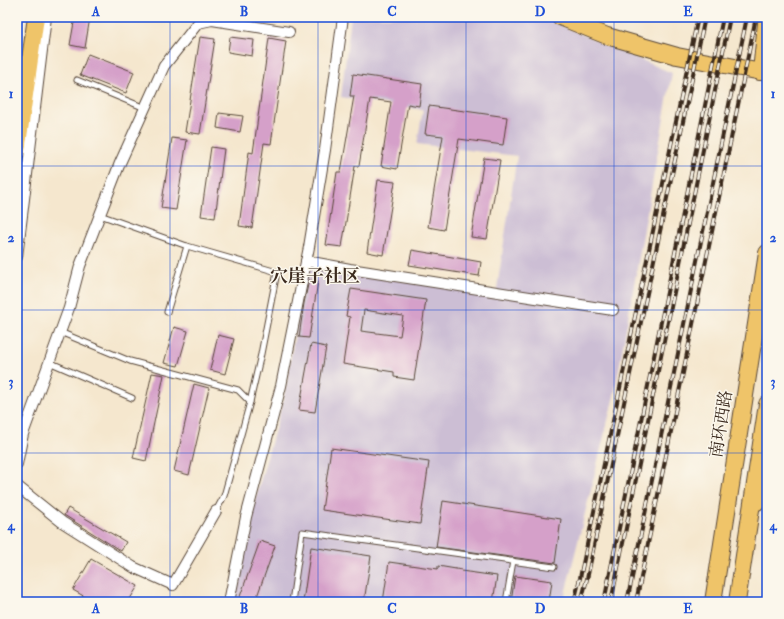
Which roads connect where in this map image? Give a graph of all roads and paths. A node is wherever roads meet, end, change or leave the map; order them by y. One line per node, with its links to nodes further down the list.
1 (25, 17): 10 (main road)
2 (36, 17): 13 (main road)
3 (46, 17): 17 (street)
4 (343, 17): 18 (street)
5 (560, 17): 9 (main road)
6 (587, 17): 9 (main road)
7 (767, 20): 9 (main road)
8 (289, 32): 12 (street)
9 (764, 68)
10 (17, 71)
11 (77, 80): 12 (lane)
12 (145, 108): 14 (street)
13 (17, 151)
14 (100, 215): 15 (lane); 21 (street)
15 (187, 246): 20 (lane); 24 (lane)
16 (767, 253): 37 (main road, 南环西路)
17 (17, 256)
18 (306, 261): 19 (street); 34 (street)
19 (613, 310)
20 (167, 312)
21 (60, 332): 22 (street); 24 (lane)
22 (49, 362): 23 (lane); 26 (street)
23 (132, 398)
24 (250, 402): 30 (lane)
25 (767, 404): 31 (main road)
26 (20, 433): 27 (street)
27 (17, 464)
28 (767, 469): 31 (main road)
29 (17, 486): 30 (street)
30 (216, 511)
31 (749, 526): 38 (main road)
32 (512, 561): 33 (lane); 35 (lane); 36 (lane)
33 (554, 567)
34 (229, 602)
35 (292, 602)
36 (506, 602)
37 (713, 602)
38 (737, 602)

